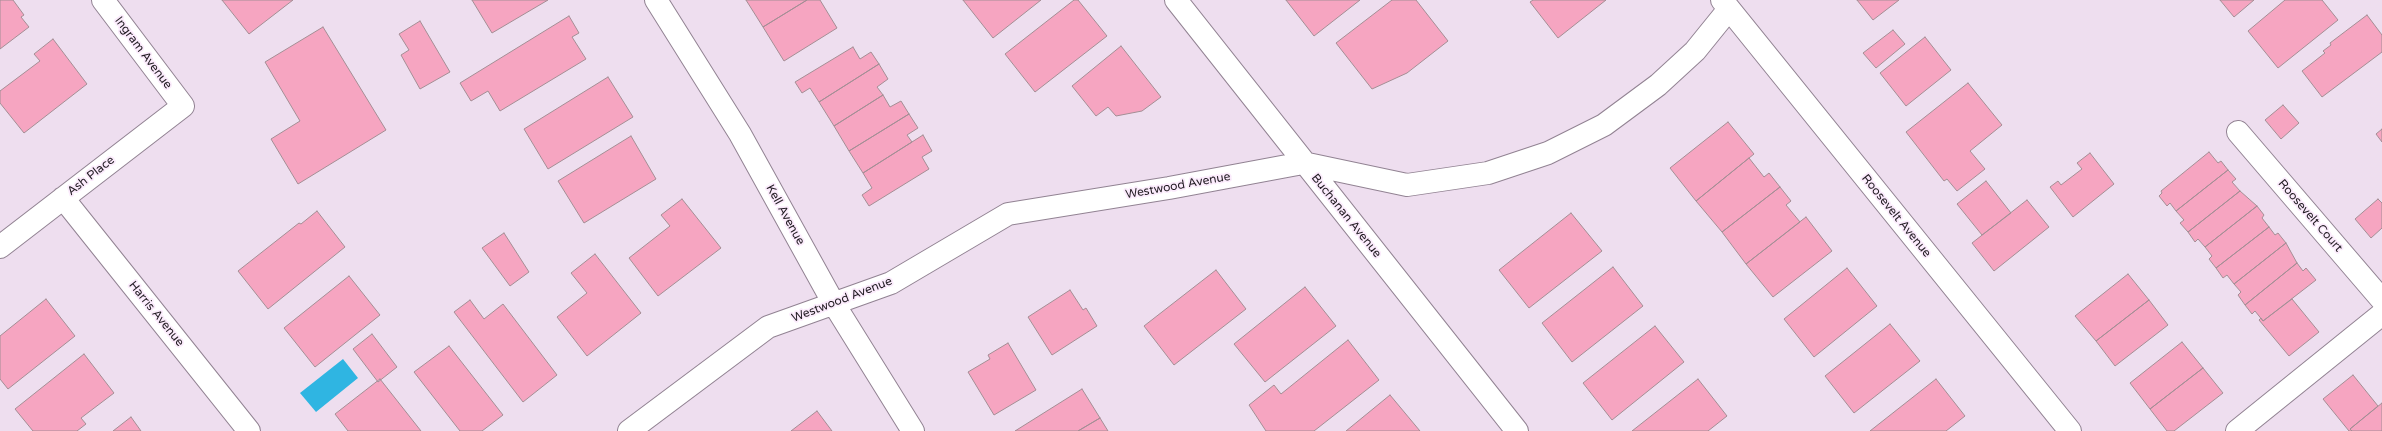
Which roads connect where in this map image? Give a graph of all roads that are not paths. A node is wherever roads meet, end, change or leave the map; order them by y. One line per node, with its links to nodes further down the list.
1 (104, 0): 5 (street, Ingram Avenue)
2 (656, 0): 11 (street, Kell Avenue)
3 (1176, 0): 7 (street, Buchanan Avenue)
4 (1726, 5): 7 (street, Westwood Avenue); 17 (street, Roosevelt Avenue)
5 (182, 106): 8 (street, Ash Place)
6 (2238, 132): 10 (street, Roosevelt Court)
7 (1304, 163): 11 (street, Westwood Avenue); 16 (street, Buchanan Avenue)
8 (63, 198): 9 (street, Ash Place); 13 (street, Harris Avenue)
9 (0, 247)
10 (2382, 300)
11 (834, 304): 14 (street, Westwood Avenue); 15 (street, Kell Avenue)
12 (2382, 314): 18 (street)
13 (249, 431)
14 (629, 431)
15 (913, 431)
16 (1517, 431)
17 (2070, 431)
18 (2237, 431)

